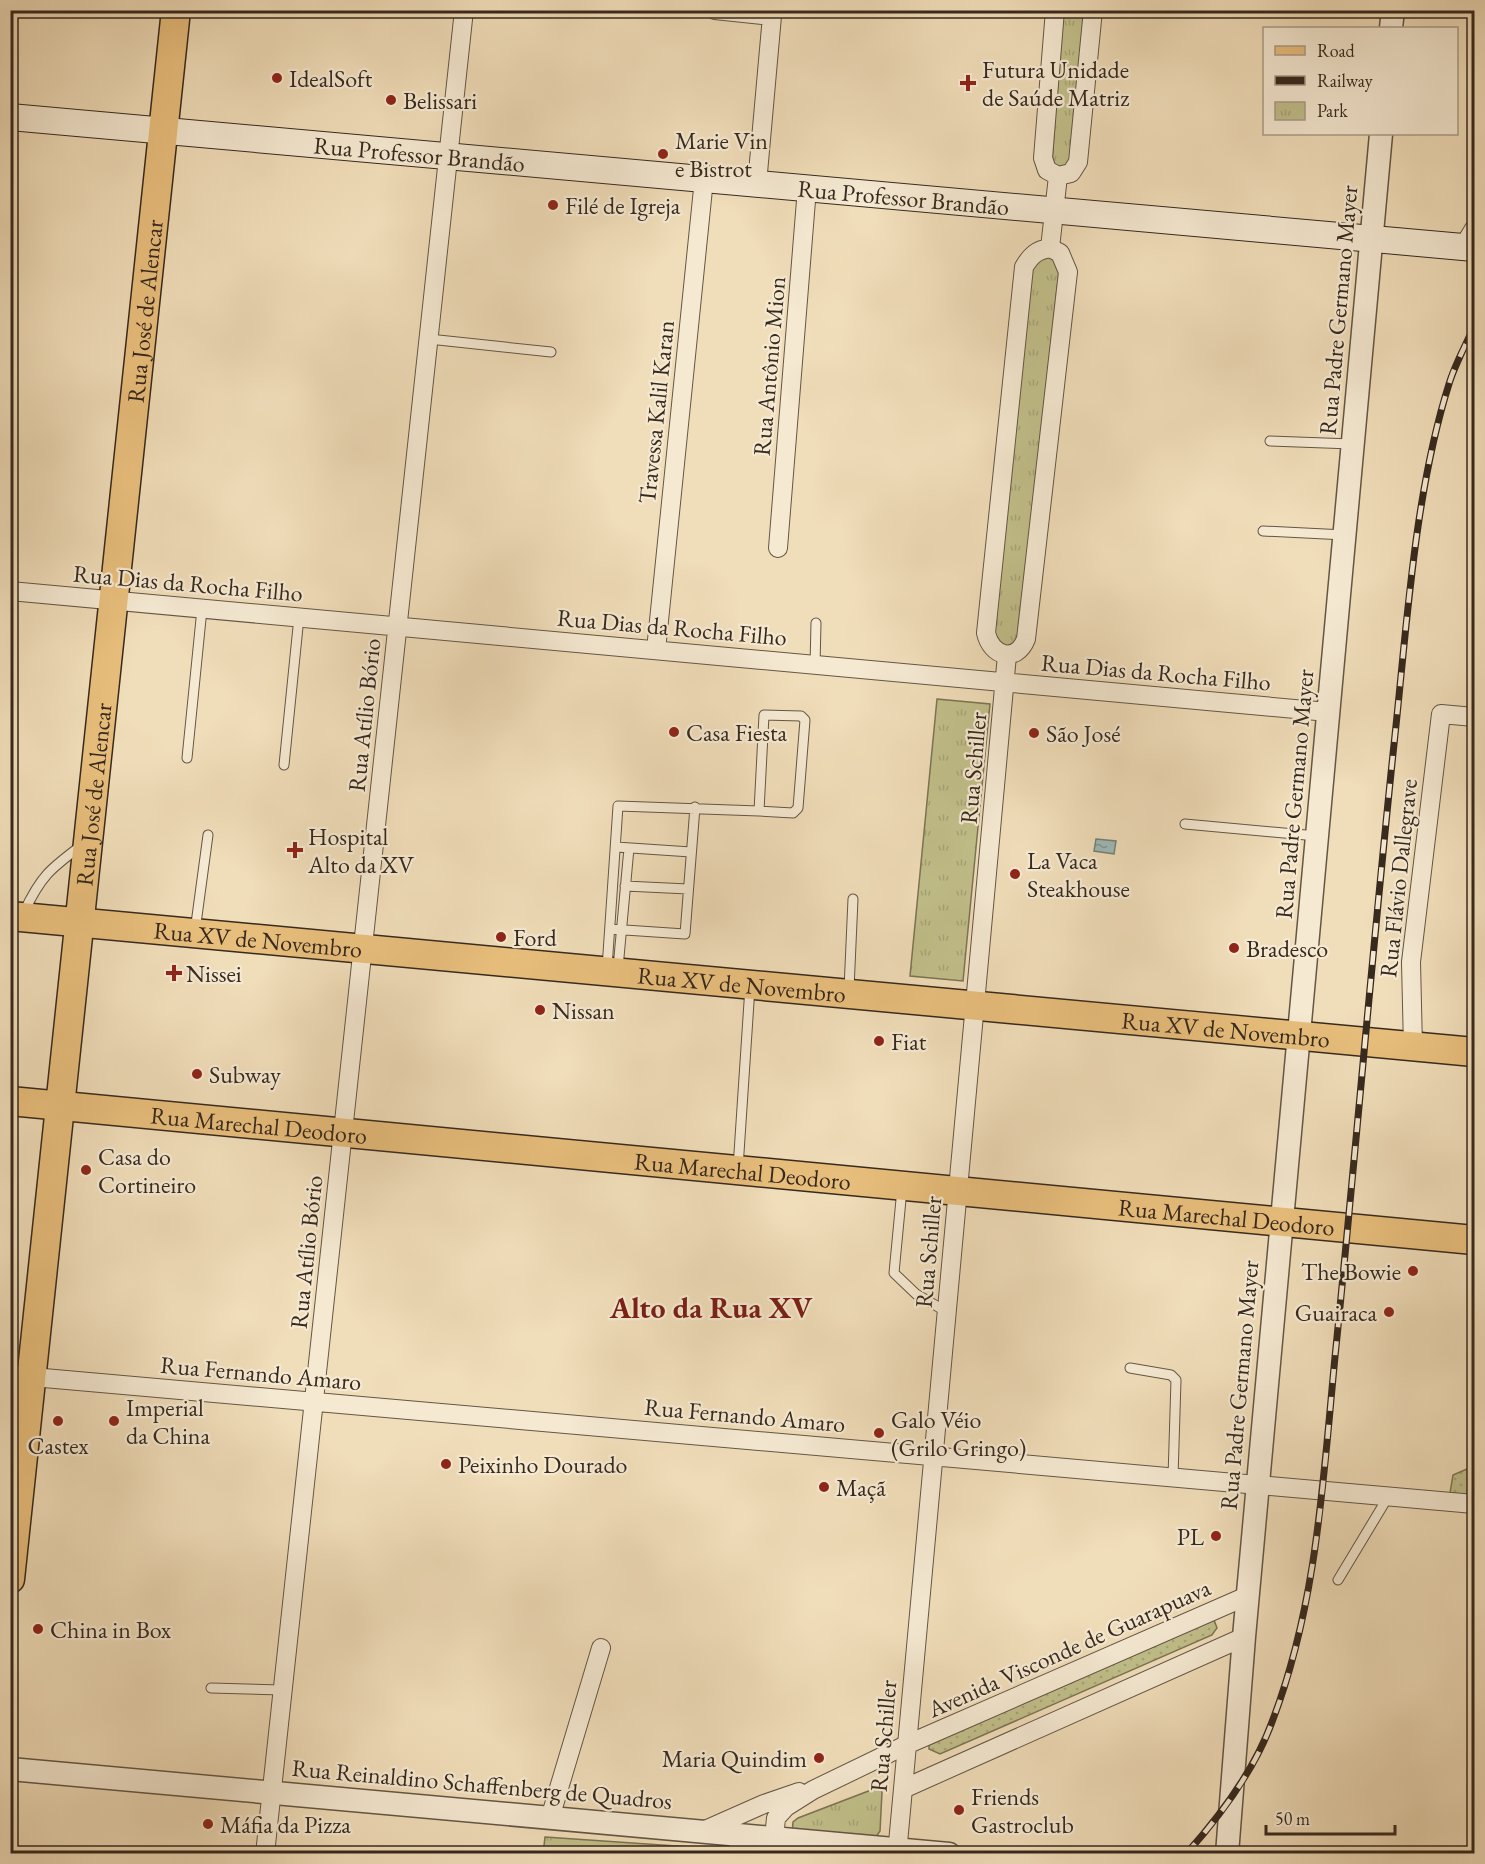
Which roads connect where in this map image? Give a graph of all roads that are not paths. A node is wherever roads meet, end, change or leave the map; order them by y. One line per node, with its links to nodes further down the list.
1 (176, 10): 10 (main road, Rua José de Alencar)
2 (464, 10): 12 (street, Rua Atílio Bório)
3 (715, 10): 7 (street)
4 (1055, 10): 13 (street)
5 (1093, 10): 13 (street)
6 (1393, 10): 8 (street)
7 (772, 13): 15 (street)
8 (1391, 27)
9 (10, 117): 10 (main road, Rua Professor Brandão)
10 (164, 131): 12 (main road, Rua Professor Brandão); 29 (main road, Rua José de Alencar)
11 (1382, 135): 18 (street, Rua Padre Germano Mayer)
12 (448, 156): 14 (main road, Rua Professor Brandão); 21 (street, Rua Atílio Bório)
13 (1058, 176): 17 (street)
14 (704, 179): 15 (main road, Rua Professor Brandão); 34 (street, Travessa Kalil Karan)
15 (757, 184): 16 (main road, Rua Professor Brandão)
16 (807, 188): 17 (main road, Rua Professor Brandão); 27 (street, Rua Antônio Mion)
17 (1054, 210): 18 (main road, Rua Professor Brandão); 20 (street)
18 (1372, 239): 19 (main road, Rua Professor Brandão); 24 (street, Rua Padre Germano Mayer)
19 (1471, 242)
20 (1050, 248): 35 (street); 35 (street)
21 (429, 339): 22 (lane); 33 (street, Rua Atílio Bório)
22 (551, 352)
23 (1270, 441): 24 (lane)
24 (1353, 444): 26 (street, Rua Padre Germano Mayer)
25 (1263, 531): 26 (lane)
26 (1345, 535): 38 (street, Rua Padre Germano Mayer)
27 (778, 548)
28 (10, 591): 29 (street, Rua Dias da Rocha Filho)
29 (113, 601): 30 (street, Rua Dias da Rocha Filho); 47 (main road, Rua José de Alencar)
30 (202, 609): 31 (street, Rua Dias da Rocha Filho); 40 (lane)
31 (299, 617): 33 (street, Rua Dias da Rocha Filho); 41 (lane)
32 (816, 624): 36 (lane)
33 (398, 626): 34 (street, Rua Dias da Rocha Filho); 59 (street, Rua Atílio Bório)
34 (656, 650): 36 (street, Rua Dias da Rocha Filho)
35 (1007, 655): 37 (street, Rua Schiller)
36 (814, 664): 37 (street, Rua Dias da Rocha Filho)
37 (1005, 682): 38 (street, Rua Dias da Rocha Filho); 63 (street, Rua Schiller)
38 (1328, 712): 46 (street, Rua Padre Germano Mayer)
39 (1474, 717): 65 (street, Rua Flávio Dallegrave)
40 (187, 758)
41 (284, 765)
42 (695, 807): 43 (lane); 48 (lane); 50 (lane)
43 (759, 811): 43 (lane)
44 (1185, 824): 46 (lane)
45 (208, 835): 58 (lane)
46 (1317, 836): 64 (street, Rua Padre Germano Mayer)
47 (88, 842): 54 (lane); 55 (main road, Rua José de Alencar)
48 (616, 847): 49 (lane); 56 (lane)
49 (629, 848): 50 (lane); 51 (lane)
50 (691, 852): 52 (lane)
51 (625, 886): 52 (lane); 57 (lane)
52 (688, 889): 57 (lane)
53 (853, 899): 62 (lane)
54 (16, 917): 55 (main road, Rua XV de Novembro)
55 (79, 923): 58 (main road, Rua XV de Novembro); 68 (main road, Rua José de Alencar)
56 (610, 929): 57 (lane); 60 (lane)
57 (621, 930): 60 (lane)
58 (195, 933): 59 (main road, Rua XV de Novembro)
59 (363, 948): 60 (main road, Rua XV de Novembro); 69 (street, Rua Atílio Bório)
60 (612, 971): 61 (main road, Rua XV de Novembro)
61 (750, 984): 62 (main road, Rua XV de Novembro); 70 (lane)
62 (849, 993): 63 (main road, Rua XV de Novembro)
63 (975, 1005): 64 (main road, Rua XV de Novembro); 72 (street, Rua Schiller)
64 (1299, 1036): 65 (main road, Rua XV de Novembro); 73 (street, Rua Padre Germano Mayer)
65 (1413, 1047): 66 (main road, Rua XV de Novembro)
66 (1474, 1052)
67 (10, 1101): 68 (main road, Rua Marechal Deodoro)
68 (60, 1105): 69 (main road, Rua Marechal Deodoro); 77 (main road, Rua José de Alencar)
69 (342, 1134): 70 (main road, Rua Marechal Deodoro); 78 (street, Rua Atílio Bório)
70 (738, 1170): 71 (main road, Rua Marechal Deodoro)
71 (902, 1186): 72 (main road, Rua Marechal Deodoro); 75 (lane)
72 (958, 1191): 73 (main road, Rua Marechal Deodoro); 75 (street, Rua Schiller)
73 (1282, 1222): 74 (main road, Rua Marechal Deodoro); 81 (street, Rua Padre Germano Mayer)
74 (1474, 1240)
75 (946, 1312): 79 (street, Rua Schiller)
76 (1130, 1368): 80 (lane)
77 (21, 1376): 78 (street, Rua Fernando Amaro); 84 (main road, Rua José de Alencar)
78 (314, 1401): 79 (street, Rua Fernando Amaro); 90 (street, Rua Atílio Bório)
79 (933, 1456): 80 (street, Rua Fernando Amaro); 91 (street, Rua Schiller)
80 (1173, 1477): 81 (street, Rua Fernando Amaro)
81 (1257, 1485): 82 (street, Rua Fernando Amaro); 86 (street, Rua Padre Germano Mayer)
82 (1388, 1497): 83 (street, Rua Fernando Amaro); 85 (lane)
83 (1474, 1504)
84 (10, 1579)
85 (1338, 1580)
86 (1247, 1596): 87 (street, Rua Padre Germano Mayer); 91 (street, Avenida Visconde de Guarapuava)
87 (1244, 1636): 93 (street); 103 (street, Rua Padre Germano Mayer)
88 (601, 1648): 96 (street)
89 (211, 1688): 90 (lane)
90 (282, 1690): 95 (street, Rua Atílio Bório)
91 (906, 1745): 93 (street, Rua Schiller); 94 (street, Avenida Visconde de Guarapuava)
92 (10, 1769): 95 (street, Rua Reinaldino Schaffenberg de Quadros)
93 (903, 1789): 99 (street, Rua Schiller)
94 (813, 1790): 97 (street, Avenida Visconde de Guarapuava); 98 (street, Avenida Visconde de Guarapuava)
95 (272, 1793): 96 (street, Rua Reinaldino Schaffenberg de Quadros); 100 (street, Rua Atílio Bório)
96 (550, 1818): 97 (street, Rua Reinaldino Schaffenberg de Quadros)
97 (703, 1831): 98 (street, Rua Reinaldino Schaffenberg de Quadros)
98 (769, 1837): 99 (street, Rua Reinaldino Schaffenberg de Quadros); 101 (lane)
99 (897, 1851): 102 (street, Rua Reinaldino Schaffenberg de Quadros)
100 (265, 1854)
101 (722, 1854)
102 (949, 1854)
103 (1227, 1854)

